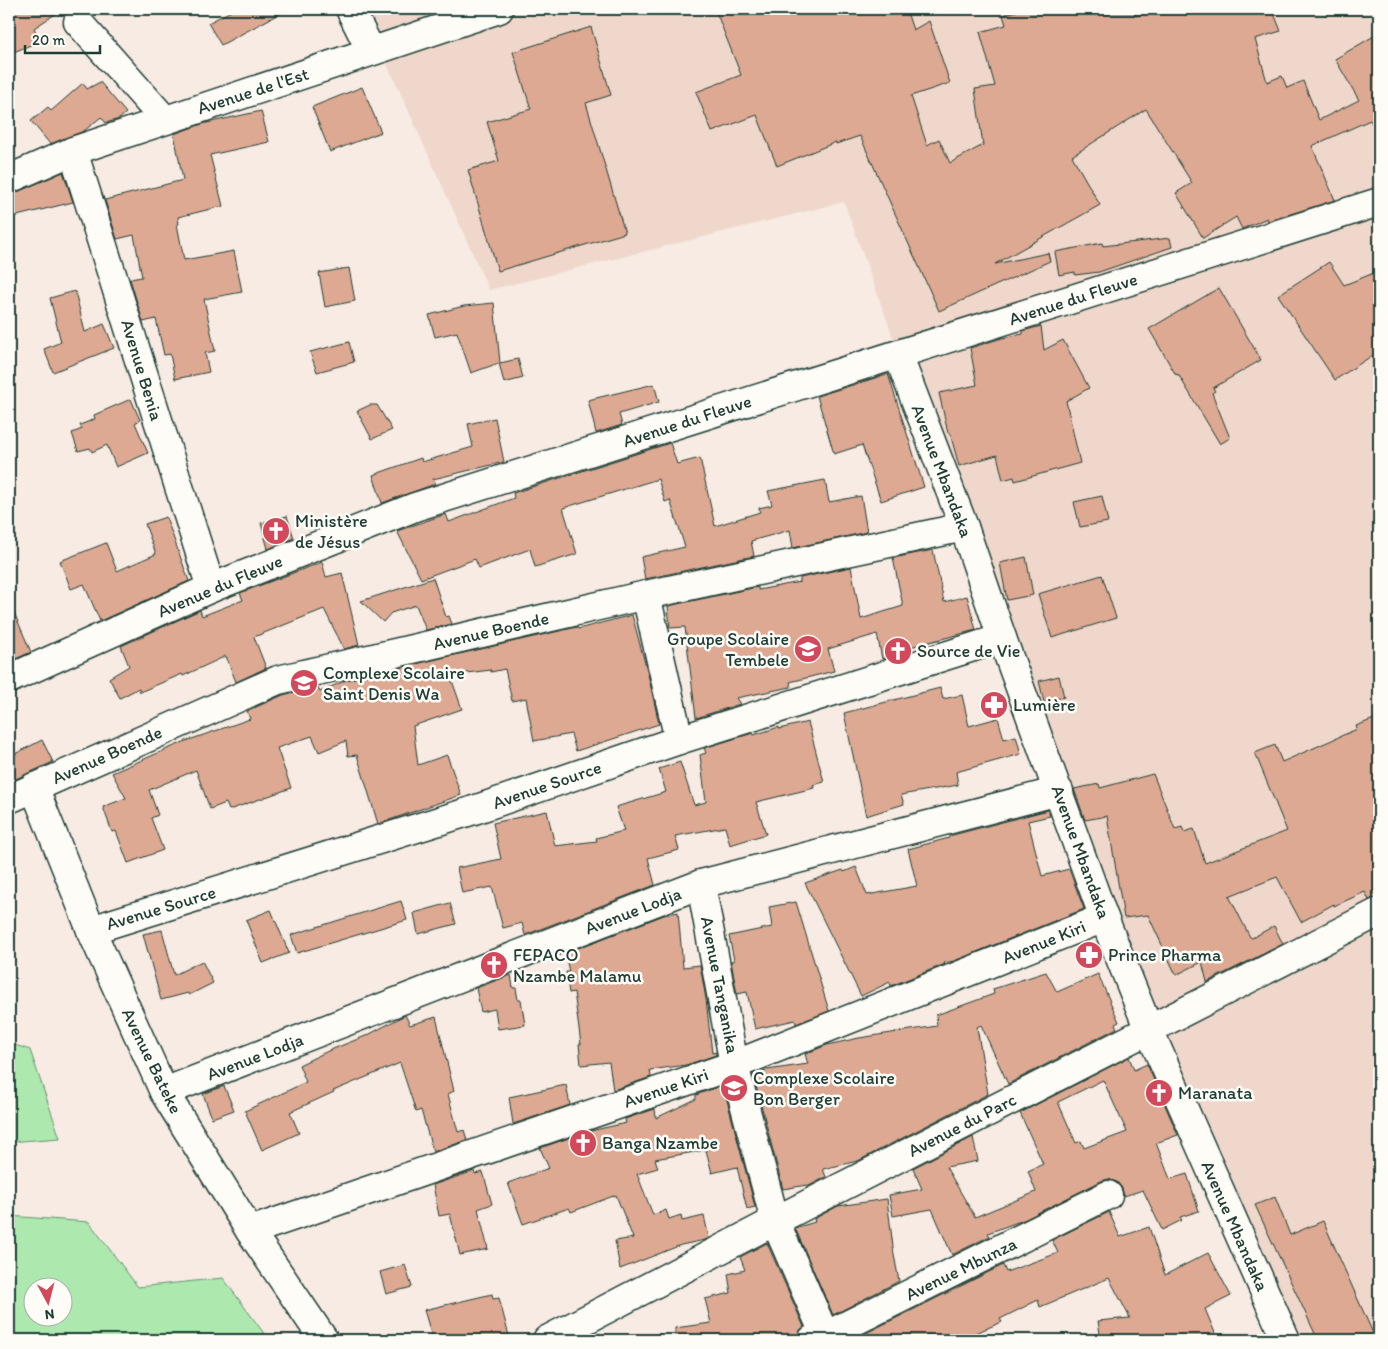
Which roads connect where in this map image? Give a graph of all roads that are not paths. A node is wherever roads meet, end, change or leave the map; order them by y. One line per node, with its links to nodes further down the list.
1 (350, 9): 4 (street)
2 (499, 9): 4 (street, Avenue de l'Est)
3 (78, 22): 5 (street)
4 (371, 51): 5 (street, Avenue de l'Est)
5 (165, 120): 6 (street, Avenue de l'Est)
6 (74, 151): 7 (street, Avenue de l'Est); 11 (street, Avenue Benia)
7 (9, 179)
8 (1379, 202): 9 (street, Avenue du Fleuve)
9 (898, 354): 10 (street, Avenue Mbandaka); 11 (street, Avenue du Fleuve)
10 (964, 527): 12 (street, Avenue Boende); 13 (street, Avenue Mbandaka)
11 (211, 588): 14 (street, Avenue du Fleuve)
12 (646, 595): 15 (street); 16 (street, Avenue Boende)
13 (1002, 638): 15 (street, Avenue Source); 17 (street, Avenue Mbandaka)
14 (9, 679)
15 (679, 740): 22 (street, Avenue Source)
16 (34, 787): 18 (street, Avenue Boende); 22 (street, Avenue Bateke)
17 (1059, 791): 19 (street, Avenue Lodja); 21 (street, Avenue Mbandaka)
18 (9, 799)
19 (701, 884): 24 (street, Avenue Tanganika); 25 (street, Avenue Lodja)
20 (1379, 912): 23 (street, Avenue du Parc)
21 (1104, 918): 23 (street, Avenue Mbandaka); 24 (street, Avenue Kiri)
22 (91, 930): 25 (street, Avenue Bateke)
23 (1149, 1030): 27 (street, Avenue du Parc); 32 (street, Avenue Mbandaka)
24 (734, 1065): 27 (street, Avenue Tanganika); 28 (street, Avenue Kiri)
25 (164, 1092): 28 (street, Avenue Bateke)
26 (1108, 1195): 29 (street, Avenue Mbunza)
27 (775, 1221): 29 (street, Avenue Tanganika); 31 (street, Avenue du Parc)
28 (250, 1231): 30 (street, Avenue Bateke)
29 (821, 1339)
30 (324, 1340)
31 (547, 1340)
32 (1286, 1340)

